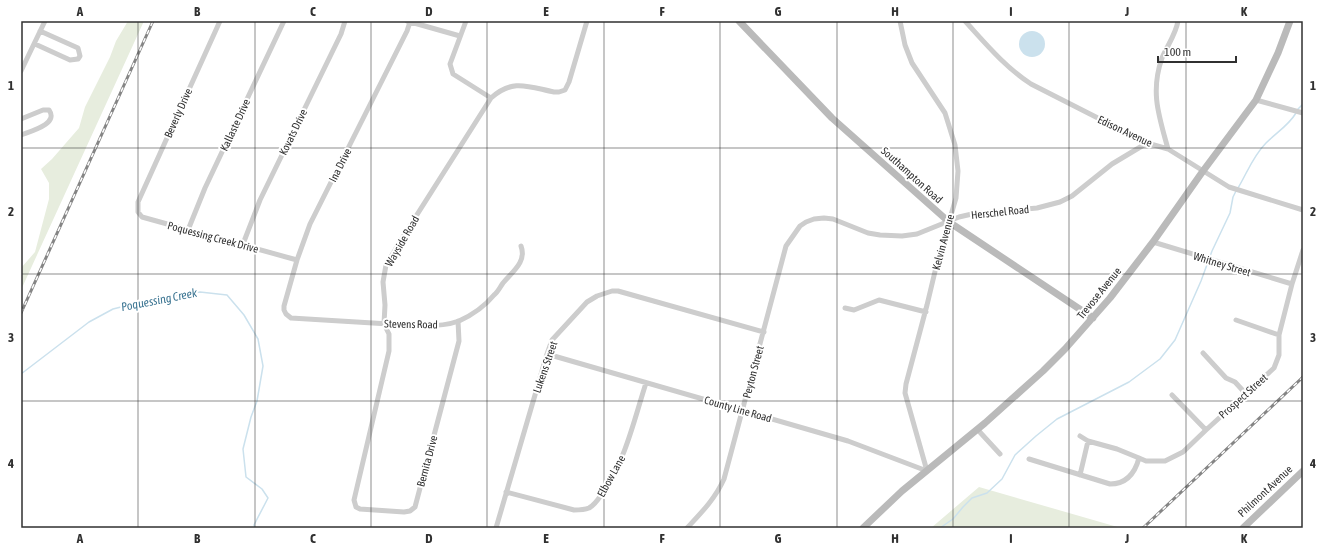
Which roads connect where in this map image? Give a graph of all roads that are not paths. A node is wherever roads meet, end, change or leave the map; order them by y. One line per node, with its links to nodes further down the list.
1 (45, 21): 13 (street)
2 (220, 21): 25 (street, Beverly Drive)
3 (284, 21): 29 (street, Kallaste Drive)
4 (345, 21): 31 (street, Kovats Drive)
5 (408, 21): 14 (street); 34 (street, Ina Drive)
6 (466, 21): 14 (street)
7 (587, 21): 17 (street)
8 (739, 21): 28 (street, Southampton Road)
9 (900, 21): 28 (street, Kelvin Avenue)
10 (965, 21): 22 (street, Edison Avenue)
11 (1178, 21): 23 (street)
12 (1290, 21): 18 (street, Trevose Avenue)
13 (40, 31): 15 (street); 15 (street)
14 (460, 36): 17 (street)
15 (35, 44): 16 (street)
16 (21, 71)
17 (491, 98): 42 (street, Wayside Road)
18 (1256, 100): 19 (street); 24 (street, Trevose Avenue)
19 (1302, 113)
20 (21, 118): 21 (street)
21 (21, 135)
22 (1147, 143): 23 (street, Edison Avenue); 28 (street, Herschel Road)
23 (1168, 149): 24 (street, Edison Avenue)
24 (1203, 171): 26 (street, Edison Avenue); 30 (street, Trevose Avenue)
25 (137, 206): 29 (street, Poquessing Creek Drive)
26 (1303, 210)
27 (816, 219): 28 (street, Herschel Road); 43 (street, Peyton Street)
28 (949, 222): 37 (street, Kelvin Avenue); 39 (street, Southampton Road)
29 (188, 230): 31 (street, Poquessing Creek Drive)
30 (1153, 242): 35 (street, Whitney Street); 39 (street, Trevose Avenue)
31 (243, 244): 34 (street, Poquessing Creek Drive)
32 (522, 246): 41 (street, Stevens Road)
33 (1303, 250): 35 (street, Prospect Street)
34 (297, 260): 38 (street, Ina Drive)
35 (1292, 284): 44 (street, Prospect Street)
36 (845, 308): 37 (street)
37 (926, 312): 58 (street, Kelvin Avenue)
38 (285, 314): 42 (street, Stevens Road)
39 (1093, 318): 51 (street, Trevose Avenue)
40 (1236, 320): 44 (street)
41 (458, 321): 42 (street, Stevens Road); 60 (street, Bernita Drive)
42 (384, 324): 60 (street, Wayside Road)
43 (764, 332): 46 (street, Lukens Street); 50 (street, Peyton Street)
44 (1279, 335): 48 (street, Prospect Street)
45 (1203, 353): 48 (street)
46 (547, 354): 47 (street, County Line Road); 62 (street, Lukens Street)
47 (646, 383): 50 (street, County Line Road); 62 (street, Elbow Lane)
48 (1246, 394): 52 (street, Prospect Street)
49 (1172, 395): 52 (street)
50 (743, 411): 58 (street, County Line Road); 64 (street, Peyton Street)
51 (977, 429): 55 (street); 58 (street, Trevose Avenue)
52 (1206, 430): 56 (street, Prospect Street)
53 (1080, 436): 54 (street, Prospect Street)
54 (1088, 441): 56 (street, Prospect Street); 61 (street)
55 (1000, 454)
56 (1139, 458): 61 (street)
57 (1029, 460): 61 (street)
58 (927, 471): 65 (street, Trevose Avenue)
59 (1303, 471): 66 (street, Philmont Avenue)
60 (360, 473)
61 (1080, 475)
62 (506, 492): 63 (street, Lukens Street)
63 (496, 528)
64 (687, 528)
65 (863, 528)
66 (1243, 528)

